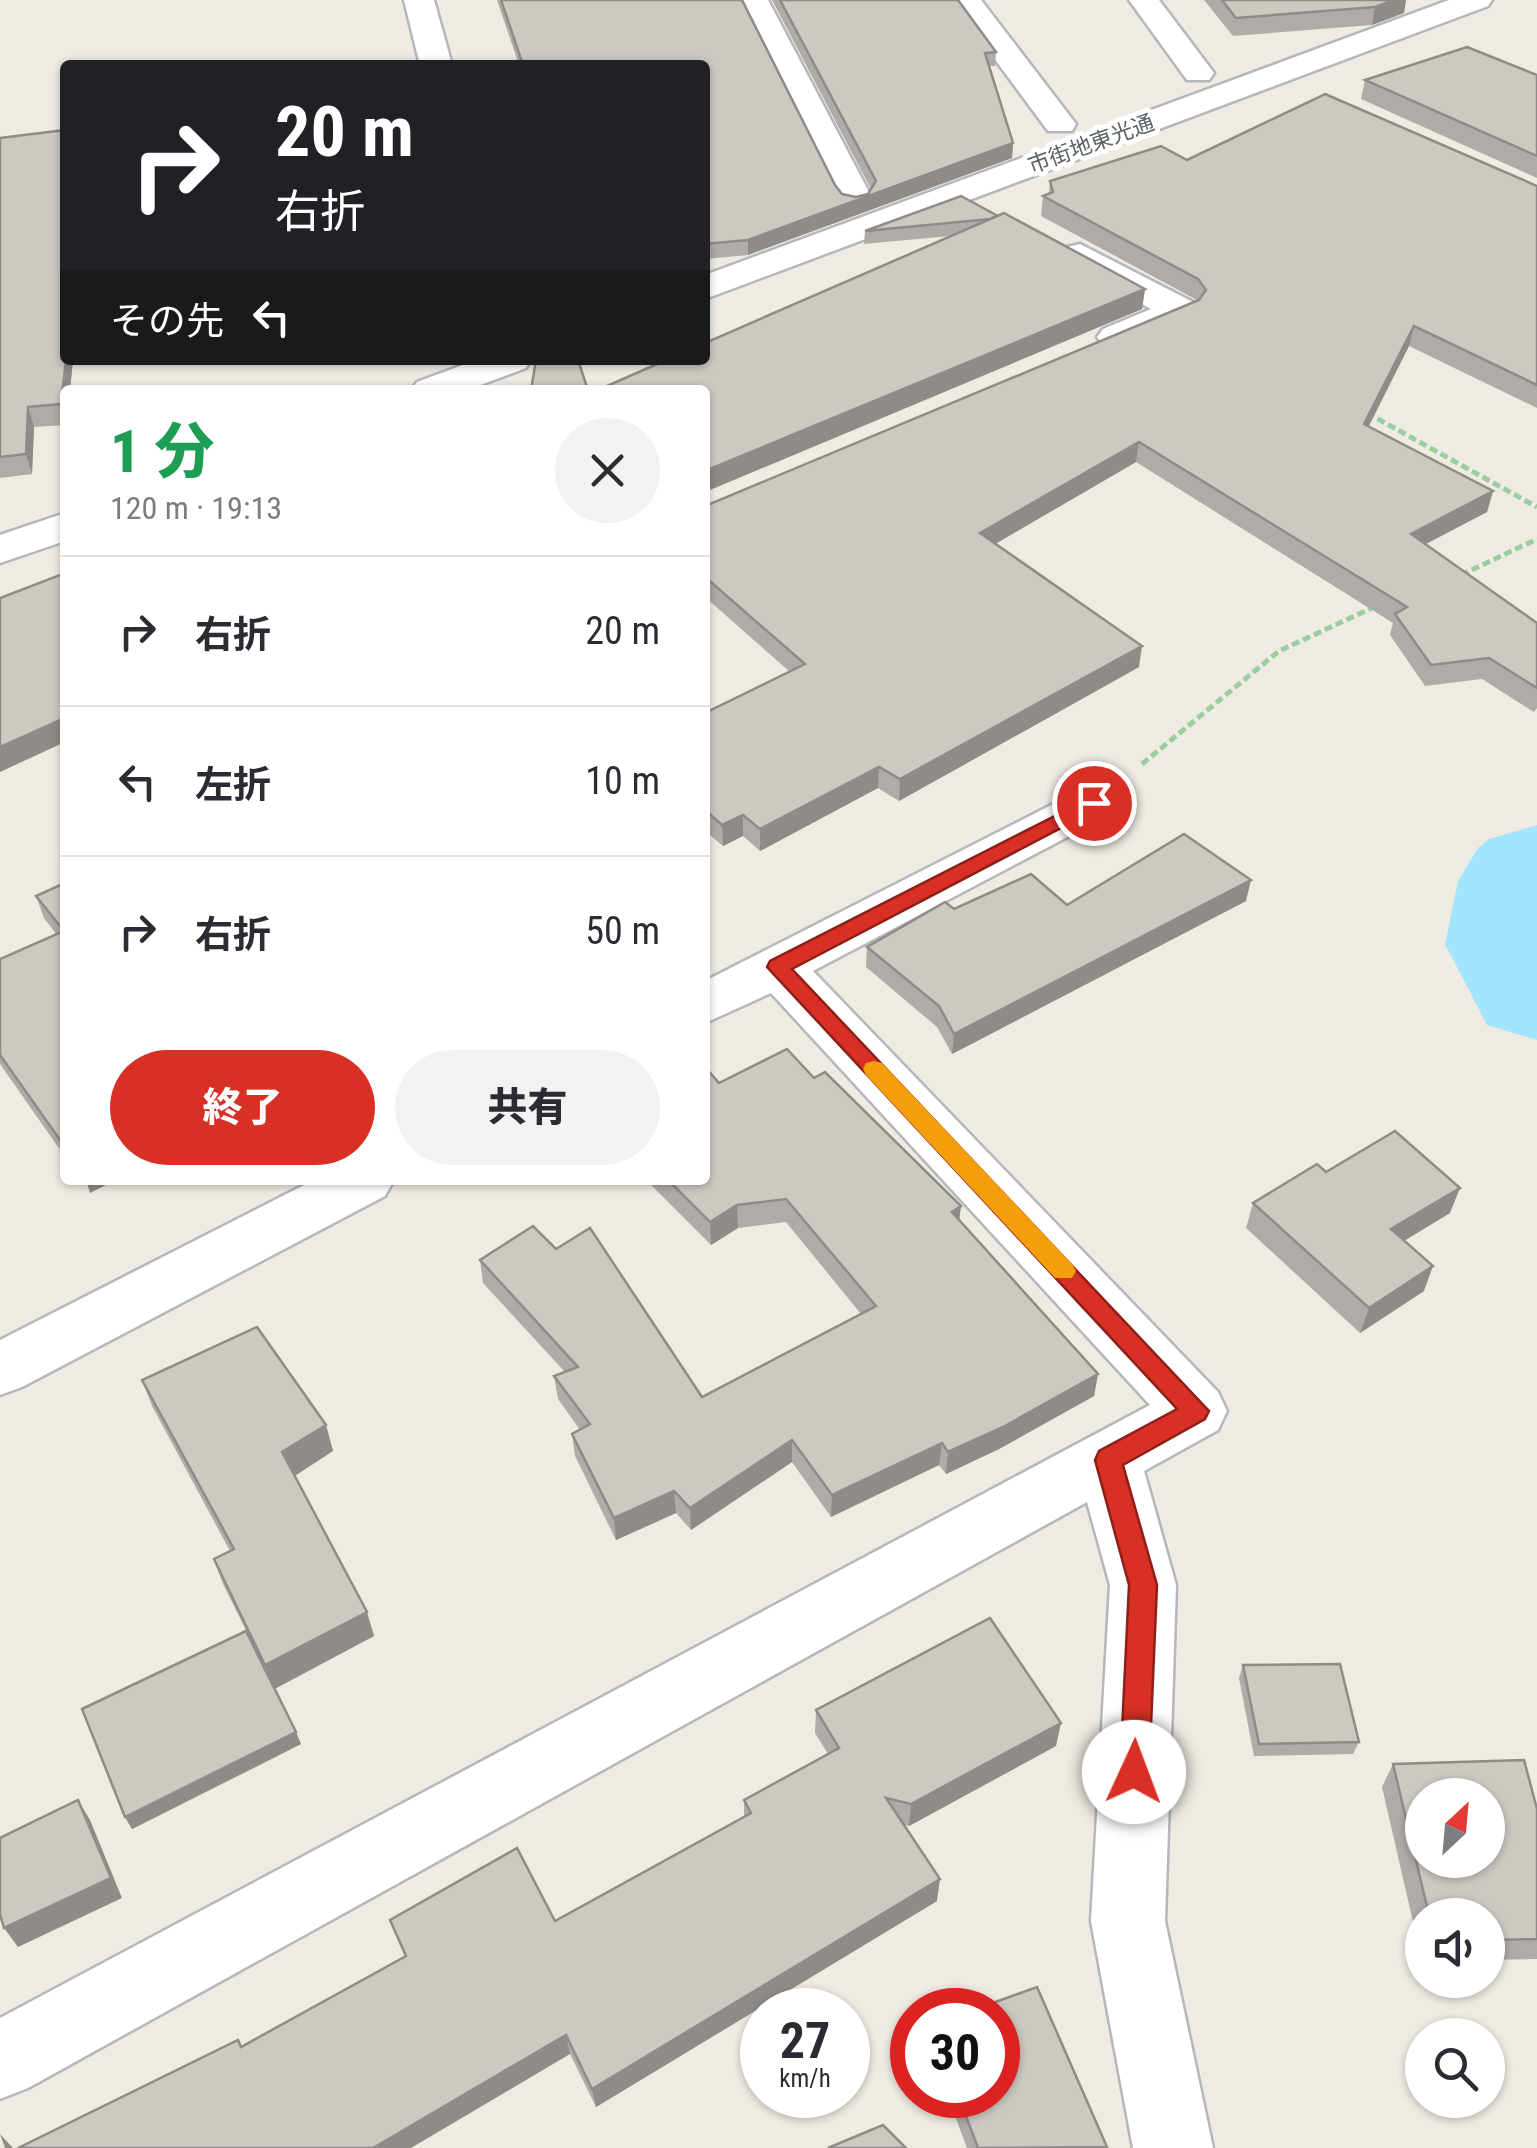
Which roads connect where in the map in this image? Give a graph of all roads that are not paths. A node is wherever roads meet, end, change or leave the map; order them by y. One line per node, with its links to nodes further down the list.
1 (419, 0): 6 (street)
2 (753, 0): 12 (street)
3 (966, 0): 10 (street)
4 (1144, 0): 7 (street)
5 (1476, 0): 8 (street, 市街地東光通)
6 (435, 60)
7 (1198, 73)
8 (1274, 76): 9 (street); 11 (street, 市街地東光通)
9 (1309, 92)
10 (1060, 124)
11 (963, 192): 13 (street, 市街地東光通); 14 (street)
12 (856, 198)
13 (710, 286)
14 (1089, 349)
15 (497, 365): 16 (street)
16 (444, 385)
17 (60, 528): 18 (street)
18 (0, 550)
19 (1094, 803): 20 (street)
20 (778, 967): 21 (street); 24 (street)
21 (710, 1001)
22 (355, 1185): 23 (street)
23 (0, 1368)
24 (1108, 1460): 25 (street); 26 (street)
25 (0, 2060)
26 (1173, 2148)

